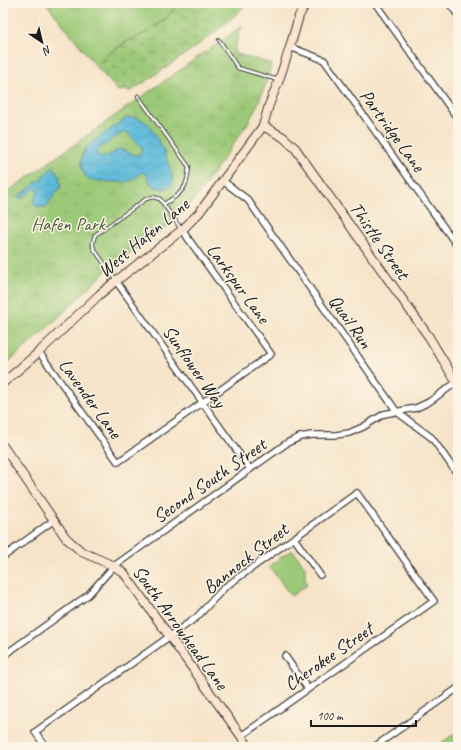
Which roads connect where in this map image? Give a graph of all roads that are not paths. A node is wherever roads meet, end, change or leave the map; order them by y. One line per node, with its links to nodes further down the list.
1 (306, 3): 6 (street, West Hafen Lane)
2 (375, 3): 9 (street)
3 (449, 3): 4 (street)
4 (458, 15)
5 (219, 40): 7 (lane)
6 (290, 47): 7 (street, West Hafen Lane); 14 (street, Partridge Lane)
7 (279, 80): 10 (street, West Hafen Lane)
8 (138, 96): 12 (lane)
9 (458, 119)
10 (263, 126): 11 (street, West Hafen Lane); 18 (street, Thistle Street)
11 (223, 181): 13 (street, West Hafen Lane); 20 (street, Quail Run)
12 (164, 204): 13 (lane); 15 (lane)
13 (182, 230): 15 (street, West Hafen Lane); 19 (street, Larkspur Lane)
14 (458, 248)
15 (116, 281): 16 (street, West Hafen Lane); 19 (street, Sunflower Way)
16 (39, 352): 17 (street, West Hafen Lane); 19 (street, Lavender Lane)
17 (3, 383)
18 (457, 383): 20 (street, Second South Street)
19 (202, 402): 23 (street, Sunflower Way)
20 (397, 412): 23 (street, Second South Street); 24 (street, Quail Run)
21 (3, 446): 22 (street, South Arrowhead Lane)
22 (6, 456): 25 (street, South Arrowhead Lane)
23 (250, 469): 28 (street, Second South Street)
24 (458, 475)
25 (54, 520): 27 (street); 28 (street, South Arrowhead Lane)
26 (294, 538): 29 (street); 30 (street, Bannock Street); 31 (street, Bannock Street)
27 (3, 557)
28 (114, 566): 31 (street, South Arrowhead Lane); 32 (street, Second South Street)
29 (320, 575)
30 (434, 601): 35 (street, Cherokee Street)
31 (170, 637): 36 (street, South Arrowhead Lane); 37 (street, Bannock Street)
32 (3, 656)
33 (285, 656): 35 (street)
34 (458, 688): 39 (street)
35 (308, 689): 36 (street, Cherokee Street)
36 (241, 736): 38 (street, South Arrowhead Lane)
37 (46, 747)
38 (248, 747)
39 (374, 747)

